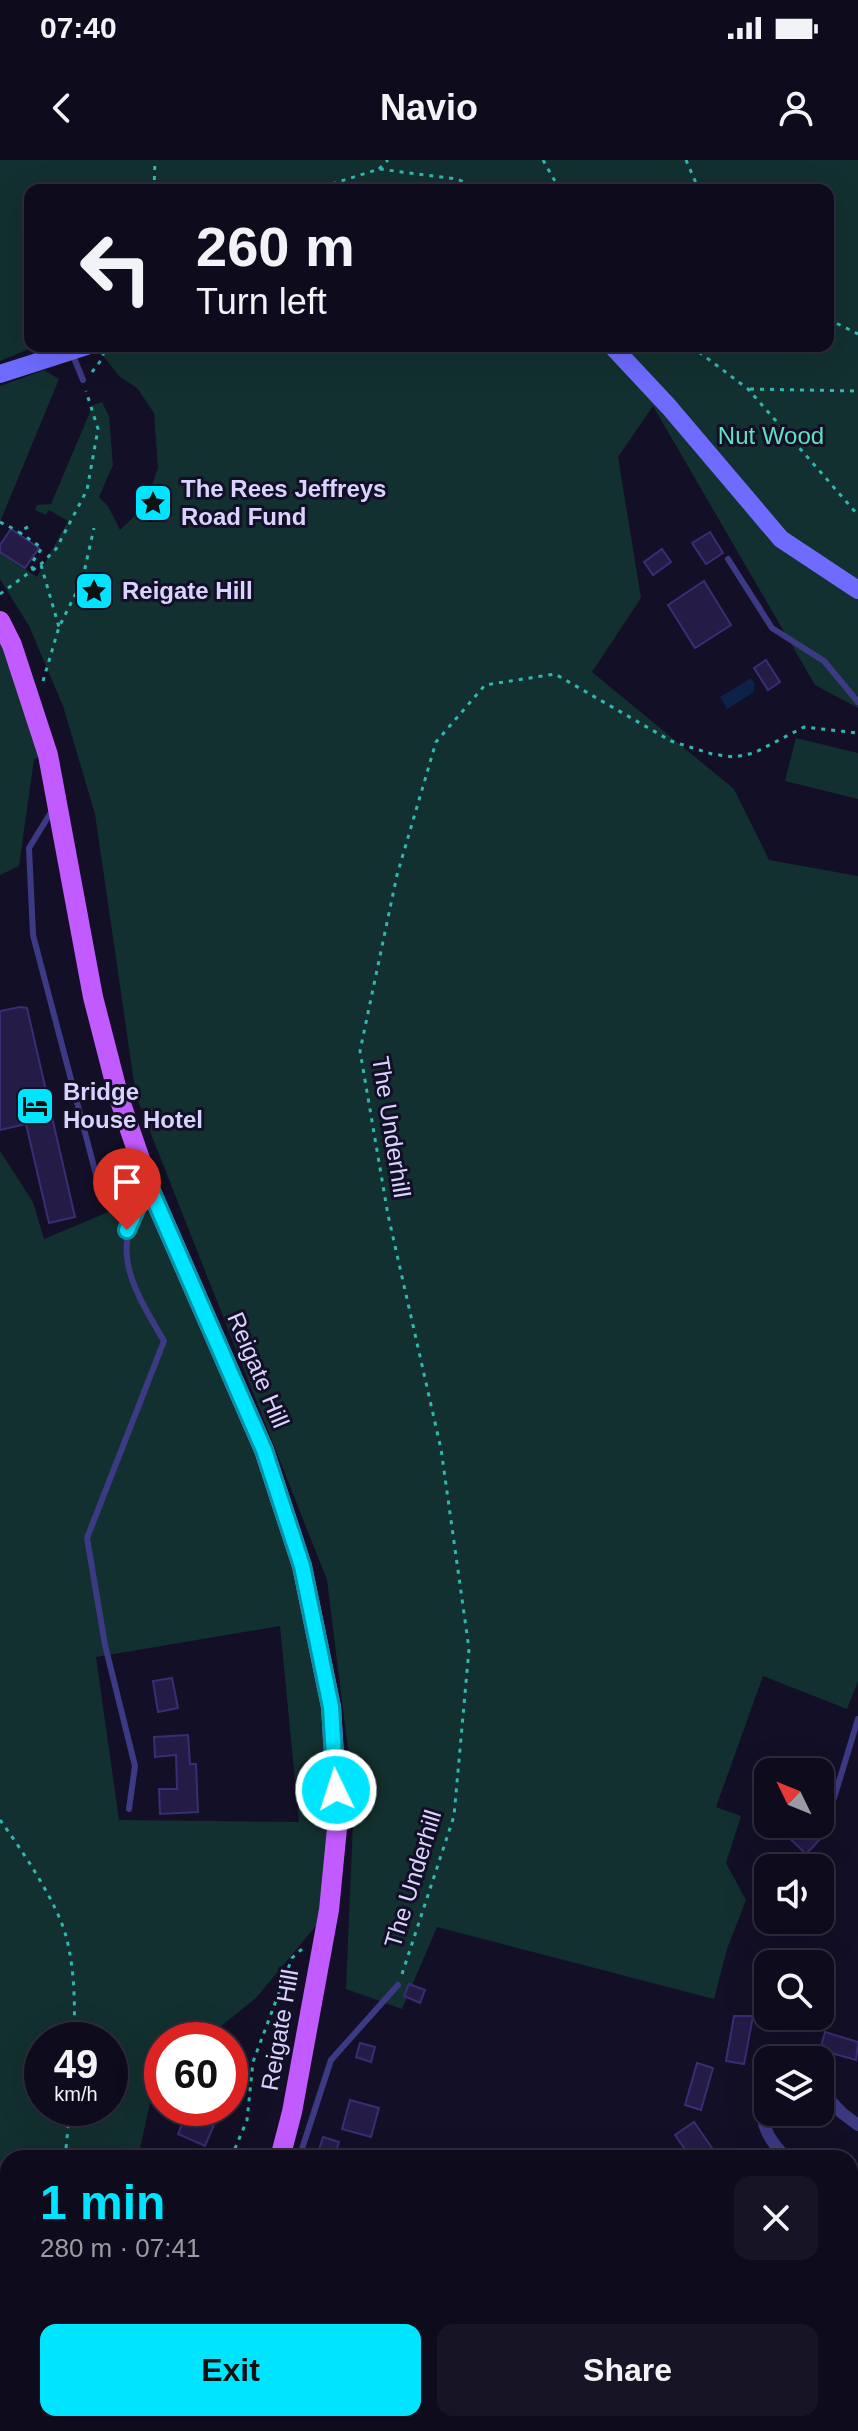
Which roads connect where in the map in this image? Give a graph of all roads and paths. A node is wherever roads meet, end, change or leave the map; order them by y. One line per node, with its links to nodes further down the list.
1 (155, 160): 6 (path)
2 (388, 160): 5 (path)
3 (543, 160): 9 (path)
4 (686, 160): 10 (path)
5 (379, 169): 7 (path); 8 (path)
6 (154, 184)
7 (332, 184)
8 (469, 184)
9 (557, 184)
10 (696, 184)
11 (834, 322): 12 (path)
12 (858, 334)
13 (67, 352): 18 (street)
14 (80, 352): 19 (lane)
15 (104, 352): 19 (path)
16 (618, 352): 32 (street)
17 (699, 352): 20 (path)
18 (0, 374)
19 (83, 380): 28 (path)
20 (748, 389): 21 (path); 22 (path)
21 (858, 391)
22 (858, 515)
23 (0, 522): 26 (path)
24 (33, 524): 26 (path)
25 (94, 528): 30 (path)
26 (19, 532): 29 (path)
27 (728, 559): 36 (lane)
28 (41, 564): 29 (path); 35 (path)
29 (33, 570): 33 (path)
30 (82, 581): 31 (path); 35 (path)
31 (90, 588)
32 (858, 590)
33 (0, 594)
34 (0, 621): 37 (main road, Reigate Hill)
35 (59, 627): 37 (path)
36 (858, 702)
37 (34, 707): 39 (main road, Reigate Hill)
38 (858, 733): 47 (path, The Underhill)
39 (57, 803): 40 (lane); 41 (main road, Reigate Hill)
40 (98, 1182)
41 (151, 1191): 44 (lane); 46 (main road, Reigate Hill)
42 (858, 1719): 43 (lane)
43 (834, 1798)
44 (129, 1809)
45 (0, 1820): 48 (path)
46 (322, 1944): 54 (path); 55 (main road, Reigate Hill)
47 (398, 1985): 56 (lane)
48 (74, 2022)
49 (834, 2105): 50 (street)
50 (858, 2125)
51 (68, 2126): 53 (path)
52 (764, 2126): 57 (street)
53 (66, 2150)
54 (234, 2150)
55 (282, 2150)
56 (302, 2150)
57 (779, 2150)

